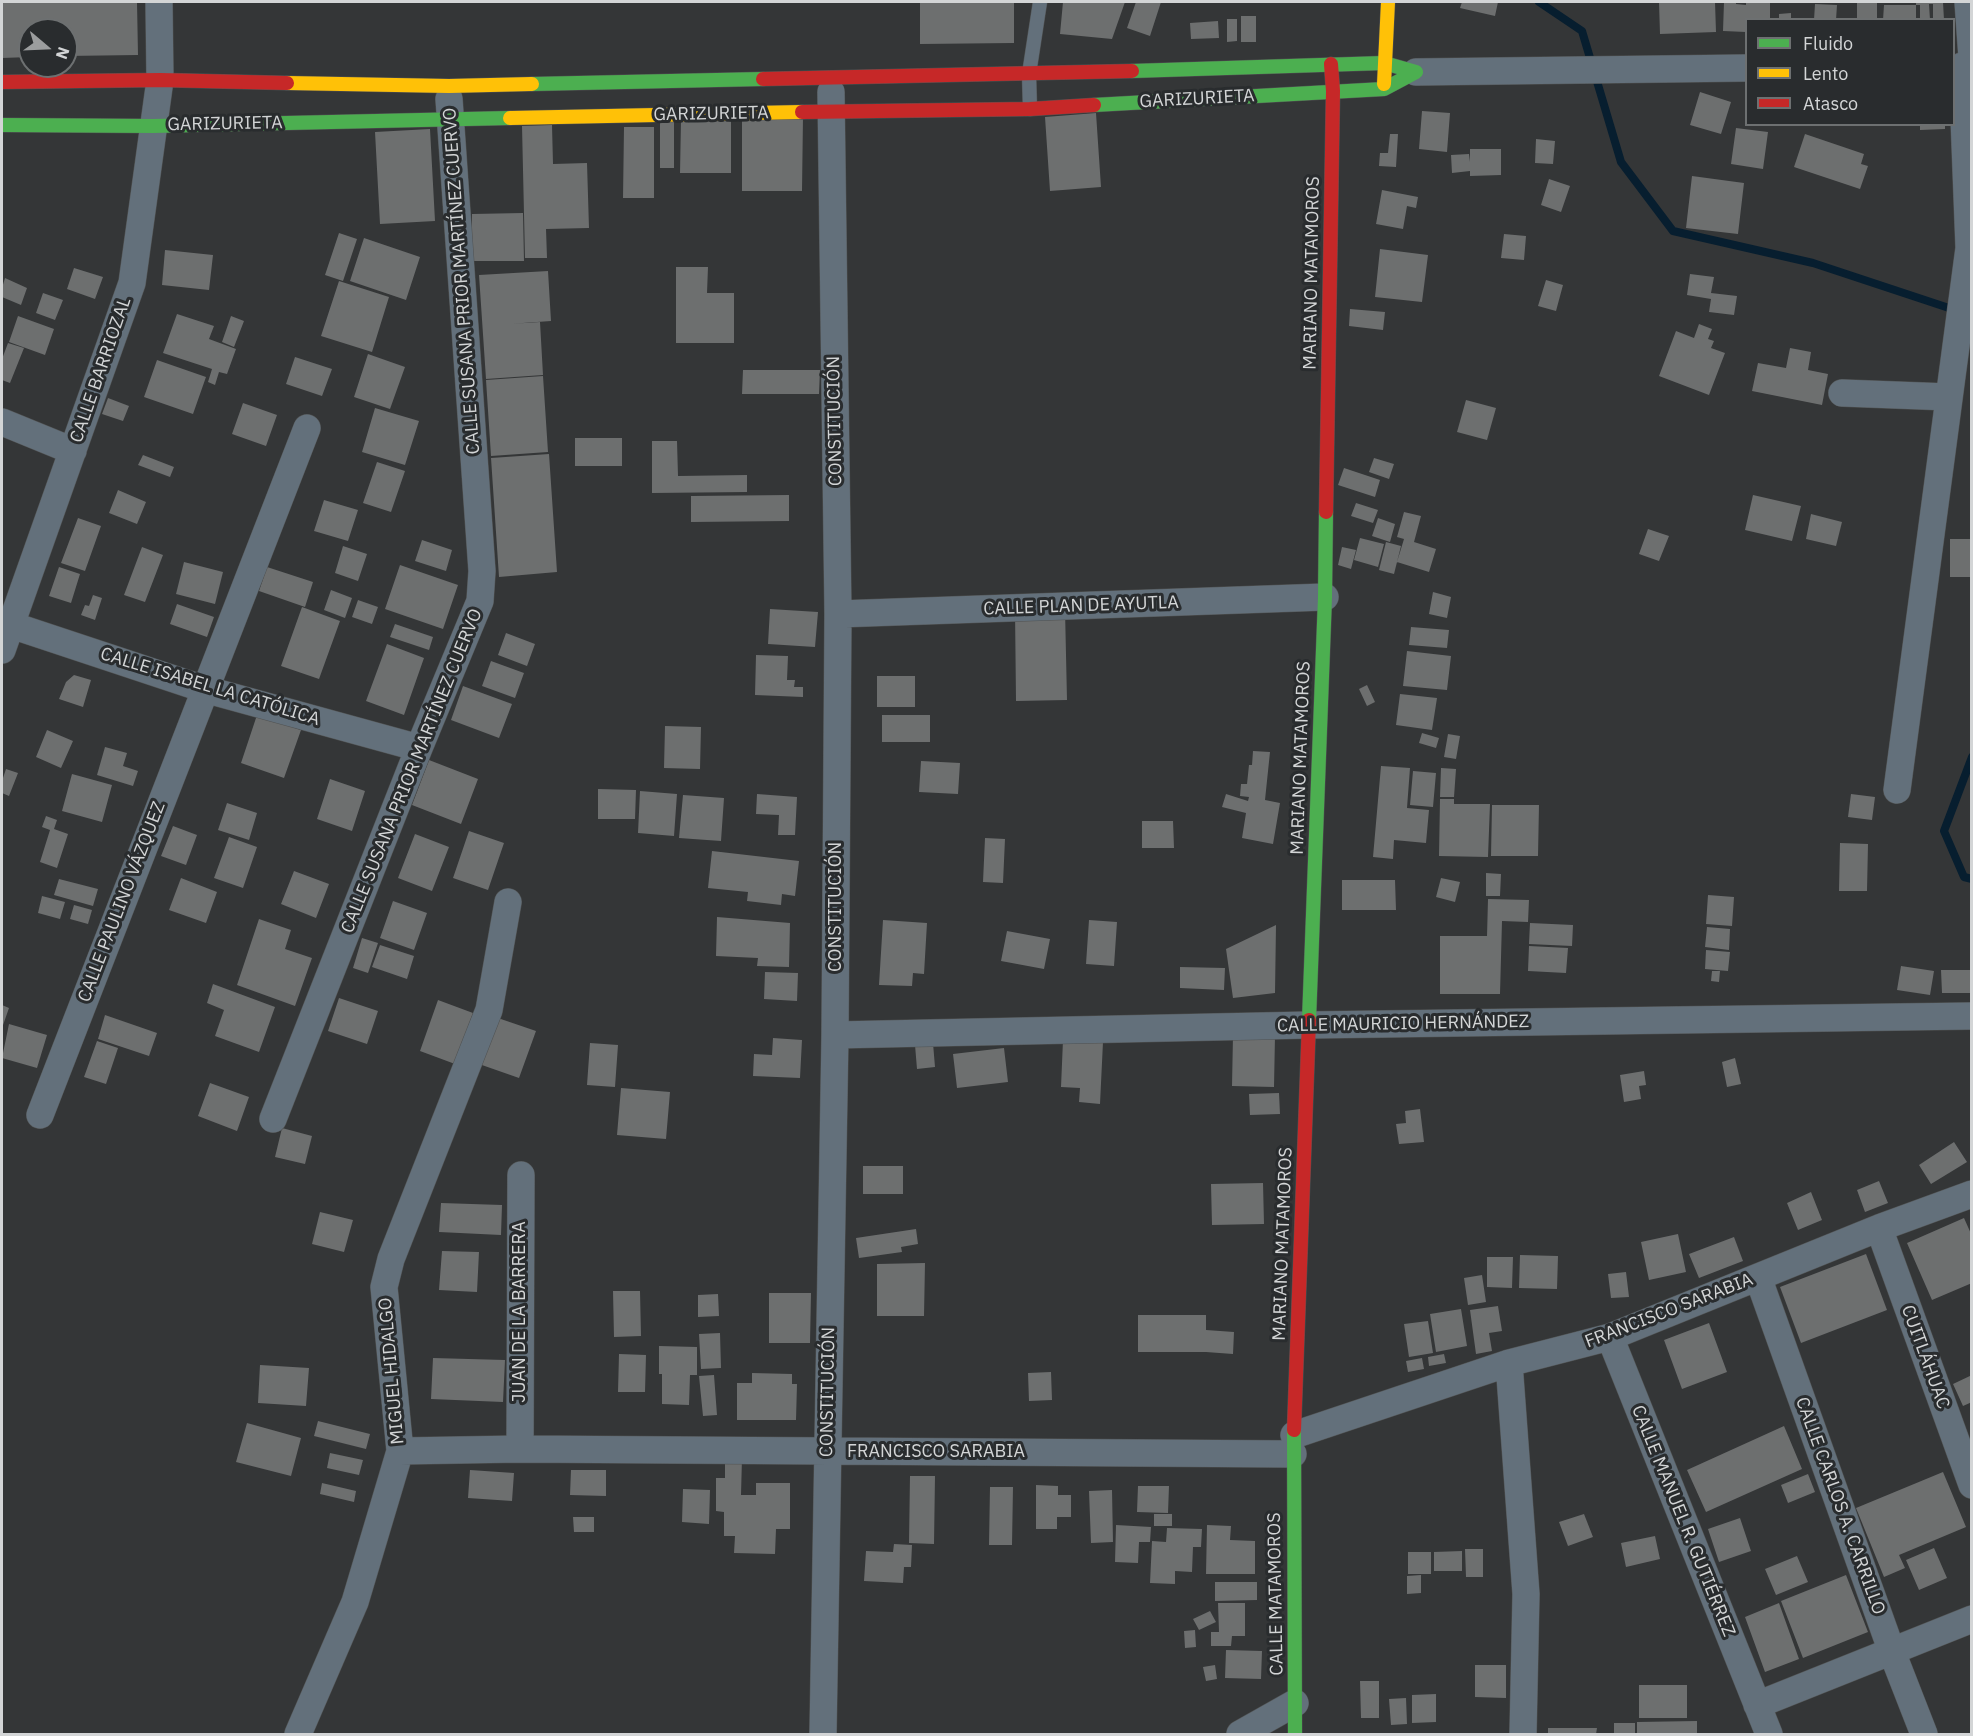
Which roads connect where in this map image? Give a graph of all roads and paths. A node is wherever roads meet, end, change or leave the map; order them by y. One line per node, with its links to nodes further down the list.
1 (159, 2): 12 (street, CALLE BARRIOZAL)
2 (1040, 2): 10 (lane)
3 (1388, 2): 5 (main road)
4 (1968, 2): 7 (street)
5 (1384, 63): 6 (main road, GARIZURIETA); 9 (main road, GARIZURIETA); 15 (main road)
6 (1331, 64): 10 (main road, GARIZURIETA); 16 (main road, MARIANO MATAMOROS)
7 (1965, 64): 23 (street)
8 (1745, 68): 9 (street, GARIZURIETA)
9 (1416, 72): 15 (main road, GARIZURIETA)
10 (1029, 74): 11 (main road, GARIZURIETA); 17 (lane)
11 (830, 79): 14 (main road, GARIZURIETA); 18 (street, CONSTITUCIÓN)
12 (160, 80): 13 (main road, GARIZURIETA); 14 (main road, GARIZURIETA); 21 (street, CALLE BARRIOZAL)
13 (2, 82)
14 (449, 86): 19 (street, CALLE SUSANA PRIOR MARTÍNEZ CUERVO)
15 (1384, 88): 16 (main road, GARIZURIETA)
16 (1333, 91): 17 (main road, GARIZURIETA); 27 (main road, MARIANO MATAMOROS)
17 (1030, 110): 18 (main road, GARIZURIETA)
18 (831, 111): 19 (main road, GARIZURIETA); 28 (street, CONSTITUCIÓN)
19 (450, 120): 21 (main road, GARIZURIETA); 31 (street, CALLE SUSANA PRIOR MARTÍNEZ CUERVO)
20 (2, 125): 21 (main road, GARIZURIETA)
21 (153, 126): 26 (street, CALLE BARRIOZAL)
22 (1842, 393): 23 (street)
23 (1949, 397): 32 (street)
24 (2, 422): 26 (street)
25 (307, 428): 30 (street, CALLE PAULINO VÁZQUEZ)
26 (73, 450): 29 (street, CALLE BARRIOZAL)
27 (1325, 597): 28 (street, CALLE PLAN DE AYUTLA); 35 (main road, MARIANO MATAMOROS)
28 (838, 614): 36 (street, CONSTITUCIÓN)
29 (4, 632): 30 (street, CALLE ISABEL LA CATÓLICA)
30 (204, 689): 31 (street, CALLE ISABEL LA CATÓLICA); 37 (street, CALLE PAULINO VÁZQUEZ)
31 (419, 748): 38 (street, CALLE SUSANA PRIOR MARTÍNEZ CUERVO)
32 (1897, 790)
33 (508, 902): 47 (street, MIGUEL HIDALGO)
34 (1971, 1016): 35 (street, CALLE MAURICIO HERNÁNDEZ)
35 (1309, 1025): 36 (street, CALLE MAURICIO HERNÁNDEZ); 45 (main road, MARIANO MATAMOROS)
36 (835, 1035): 48 (street, CONSTITUCIÓN)
37 (40, 1115)
38 (273, 1119)
39 (520, 1175): 46 (street, JUAN DE LA BARRERA)
40 (1971, 1194): 41 (street, FRANCISCO SARABIA)
41 (1879, 1228): 42 (street, FRANCISCO SARABIA); 49 (street, CUITLÁHUAC)
42 (1758, 1278): 43 (street, FRANCISCO SARABIA); 51 (street, CALLE CARLOS A. CARRILLO)
43 (1610, 1337): 44 (street, FRANCISCO SARABIA); 53 (street, CALLE MANUEL R. GUTIÉRREZ)
44 (1509, 1363): 45 (street, FRANCISCO SARABIA); 58 (street)
45 (1293, 1444): 48 (street, FRANCISCO SARABIA); 52 (main road, CALLE MATAMOROS)
46 (520, 1449): 47 (street, FRANCISCO SARABIA); 48 (street, FRANCISCO SARABIA)
47 (400, 1451): 54 (street, MIGUEL HIDALGO)
48 (827, 1452): 55 (street, CONSTITUCIÓN)
49 (1971, 1485)
50 (1971, 1619): 51 (street)
51 (1892, 1652): 53 (street); 61 (street, CALLE CARLOS A. CARRILLO)
52 (1295, 1703): 56 (street); 57 (main road, CALLE MATAMOROS)
53 (1757, 1705): 59 (street); 60 (street, CALLE MANUEL R. GUTIÉRREZ)
54 (298, 1734)
55 (823, 1734)
56 (1239, 1734)
57 (1295, 1734)
58 (1523, 1734)
59 (1758, 1734)
60 (1769, 1734)
61 (1924, 1734)

